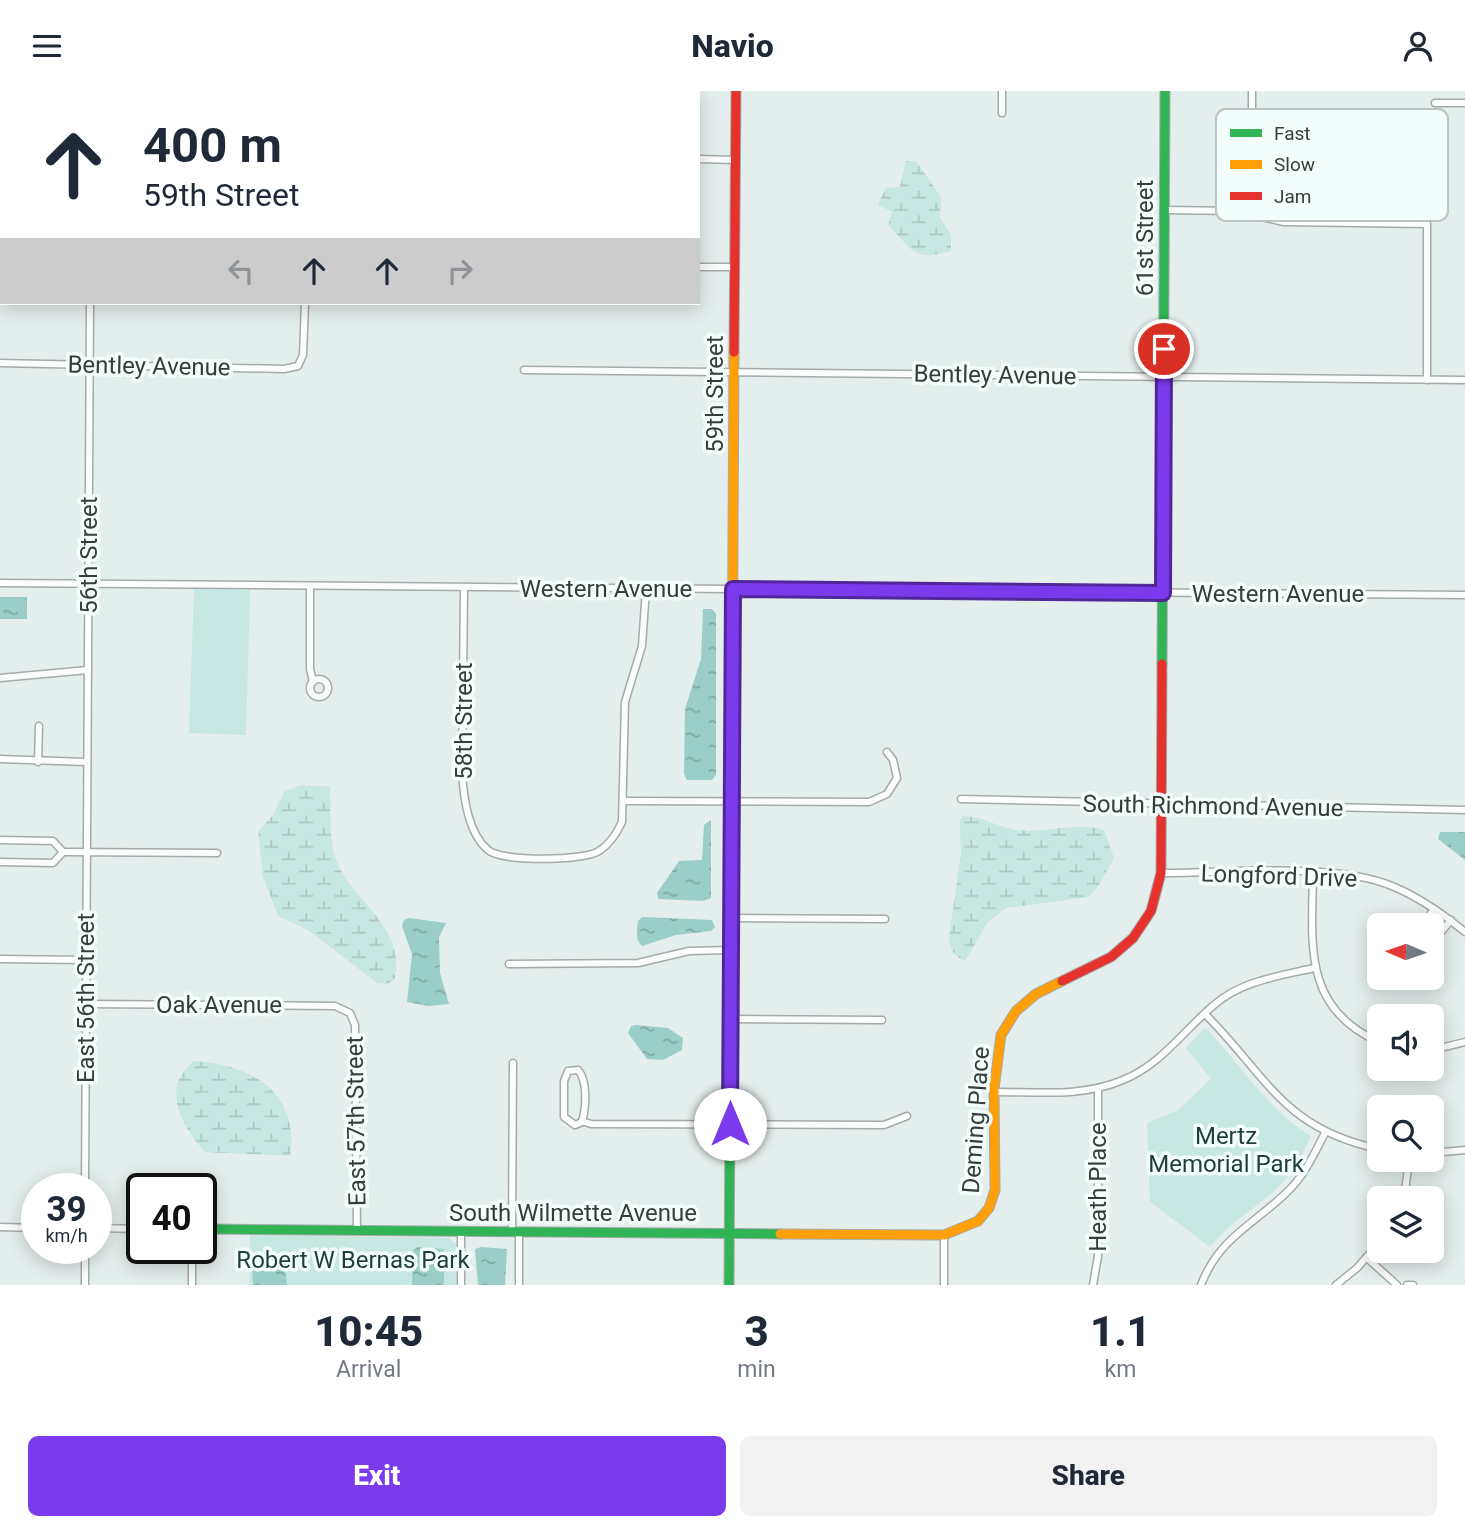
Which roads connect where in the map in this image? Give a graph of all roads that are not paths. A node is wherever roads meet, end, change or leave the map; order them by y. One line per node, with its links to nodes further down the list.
1 (736, 91): 10 (street, 59th Street)
2 (1002, 91): 8 (street)
3 (1165, 91): 11 (street, 61st Street)
4 (1252, 91): 7 (street)
5 (1435, 103): 6 (street)
6 (1465, 103)
7 (1252, 109)
8 (1002, 114)
9 (700, 159): 10 (street)
10 (735, 160): 15 (street, 59th Street)
11 (1165, 210): 12 (street); 22 (street, 61st Street)
12 (1216, 211)
13 (1279, 221): 23 (street)
14 (700, 267): 15 (street)
15 (735, 267): 21 (street, 59th Street)
16 (90, 305): 19 (street, 56th Street)
17 (305, 305): 19 (street, Bentley Avenue)
18 (0, 363): 19 (street, Bentley Avenue)
19 (90, 364): 26 (street, 56th Street)
20 (524, 370): 21 (street, Bentley Avenue)
21 (734, 372): 22 (street, Bentley Avenue); 30 (street, 59th Street)
22 (1164, 377): 23 (street, Bentley Avenue); 31 (street, 61st Street)
23 (1427, 380): 24 (street, Bentley Avenue)
24 (1465, 380)
25 (0, 583): 26 (street, Western Avenue)
26 (89, 584): 27 (street, Western Avenue); 33 (street, 56th Street)
27 (310, 586): 28 (street, Western Avenue); 35 (street)
28 (464, 589): 29 (street, Western Avenue); 42 (street, 58th Street)
29 (646, 589): 30 (street, Western Avenue); 42 (street)
30 (733, 589): 31 (street, Western Avenue); 43 (street, 59th Street)
31 (1163, 593): 32 (street, Western Avenue); 44 (street, 61st Street)
32 (1465, 595)
33 (88, 670): 34 (street); 40 (street, 56th Street)
34 (0, 678)
35 (313, 682)
36 (39, 726): 39 (street)
37 (887, 752): 43 (street)
38 (0, 759): 39 (street)
39 (38, 762): 40 (street)
40 (86, 762): 45 (street, 56th Street)
41 (961, 799): 44 (street, South Richmond Avenue)
42 (625, 801): 43 (street)
43 (732, 802): 56 (street, 59th Street)
44 (1161, 806): 46 (street, South Richmond Avenue); 52 (street, Deming Place)
45 (87, 808): 49 (street, East 56th Street)
46 (1465, 810)
47 (0, 840): 48 (street)
48 (63, 852): 49 (street); 51 (street)
49 (86, 853): 50 (street); 63 (street, East 56th Street)
50 (217, 853)
51 (0, 862)
52 (1161, 873): 53 (street, Longford Drive); 76 (street, Deming Place)
53 (1313, 873): 54 (street, Longford Drive); 65 (street)
54 (1434, 909): 55 (street); 58 (street, Longford Drive)
55 (1431, 913)
56 (731, 918): 57 (street); 61 (street, 59th Street)
57 (885, 919)
58 (1451, 920): 59 (street); 60 (street, Longford Drive)
59 (1444, 928)
60 (1465, 933)
61 (731, 950): 64 (street); 69 (street, 59th Street)
62 (0, 959): 63 (street)
63 (86, 960): 66 (street, East 56th Street)
64 (509, 964)
65 (1314, 968): 68 (street); 71 (street)
66 (86, 1004): 67 (street, Oak Avenue); 84 (street, East 56th Street)
67 (350, 1013): 88 (street, East 57th Street)
68 (1205, 1014): 75 (street); 80 (street)
69 (730, 1019): 70 (street); 79 (street, 59th Street)
70 (882, 1020)
71 (1367, 1034)
72 (1465, 1042): 73 (street)
73 (1444, 1047)
74 (513, 1063): 90 (street)
75 (1098, 1088): 76 (street); 103 (street, Heath Place)
76 (996, 1092): 92 (street, Deming Place)
77 (907, 1116): 79 (street)
78 (582, 1121): 78 (street); 79 (street)
79 (730, 1124): 91 (street, 59th Street)
80 (1325, 1133): 81 (street); 104 (street)
81 (1367, 1145)
82 (1465, 1150): 83 (street)
83 (1444, 1152)
84 (85, 1173)
85 (0, 1227): 86 (street)
86 (21, 1228)
87 (217, 1229): 88 (street, South Wilmette Avenue)
88 (357, 1230): 89 (street, South Wilmette Avenue)
89 (461, 1231): 90 (street, South Wilmette Avenue); 99 (street)
90 (515, 1232): 91 (street, South Wilmette Avenue); 100 (street)
91 (729, 1234): 92 (street, South Wilmette Avenue); 101 (street, 59th Street)
92 (944, 1235): 102 (street)
93 (1367, 1258): 105 (street)
94 (1373, 1263): 106 (street)
95 (85, 1264): 97 (street)
96 (192, 1264): 98 (street)
97 (85, 1285)
98 (192, 1285)
99 (461, 1285)
100 (519, 1285)
101 (729, 1285)
102 (944, 1285)
103 (1093, 1285)
104 (1201, 1285)
105 (1336, 1285)
106 (1397, 1285)
107 (1407, 1285): 108 (street)
108 (1413, 1285)

